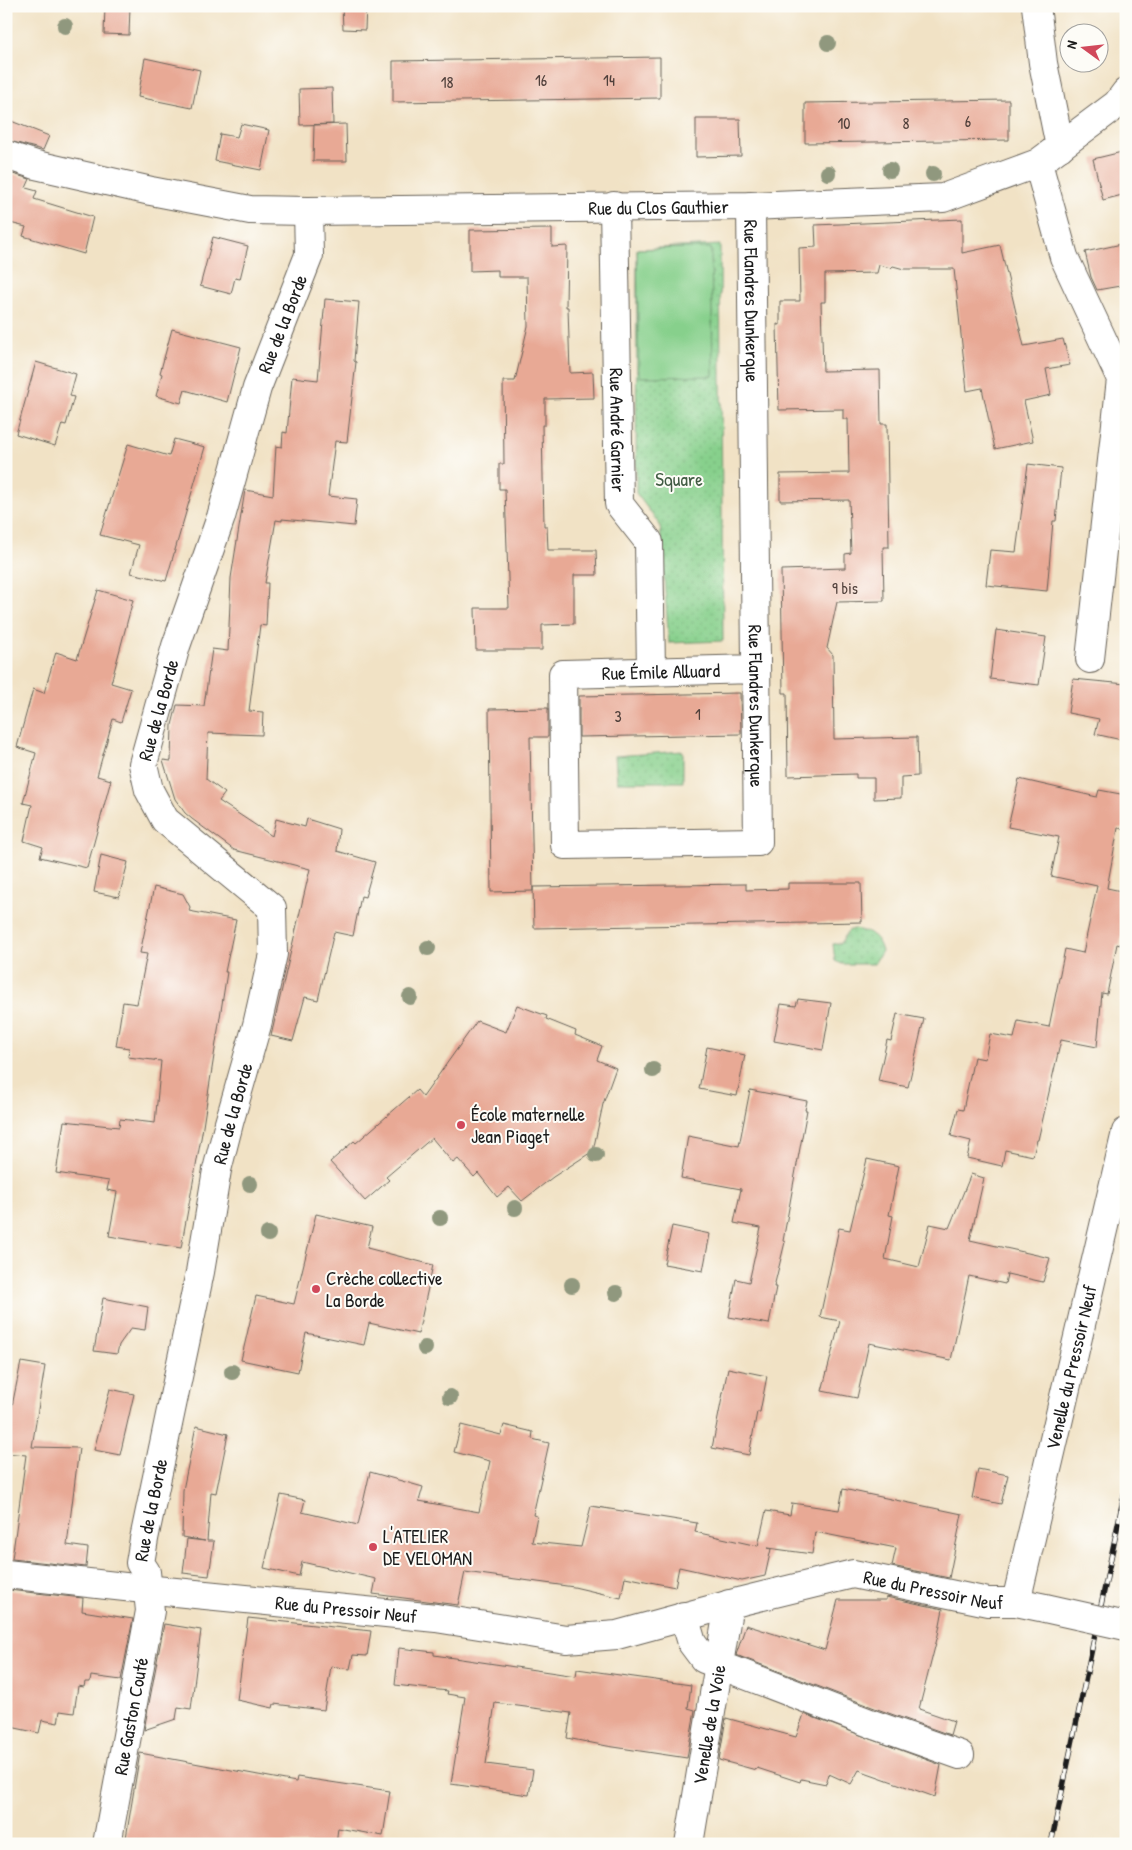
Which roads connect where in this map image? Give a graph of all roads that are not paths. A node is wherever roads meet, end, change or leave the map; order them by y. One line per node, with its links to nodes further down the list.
1 (1036, 6): 3 (street)
2 (1126, 92): 3 (street, Rue du Clos Gauthier)
3 (1060, 147): 5 (street, Rue du Clos Gauthier)
4 (6, 155): 8 (street)
5 (1038, 163): 7 (street, Rue du Clos Gauthier); 9 (street)
6 (614, 206): 7 (street, Rue du Clos Gauthier); 8 (street, Rue du Clos Gauthier); 11 (street, Rue André Garnier)
7 (751, 206): 10 (street, Rue Flandres Dunkerque)
8 (308, 211): 15 (street, Rue de la Borde)
9 (1090, 659)
10 (756, 669): 11 (street, Rue Émile Alluard); 12 (street, Rue Flandres Dunkerque)
11 (651, 672): 12 (street, Rue Émile Alluard)
12 (563, 674)
13 (1126, 1132): 16 (street, Venelle du Pressoir Neuf)
14 (6, 1574): 15 (street, Rue du Pressoir Neuf)
15 (149, 1589): 18 (street, Rue du Pressoir Neuf); 22 (street, Rue Gaston Couté)
16 (1016, 1602): 17 (street, Rue du Pressoir Neuf); 19 (street, Rue du Pressoir Neuf, bridge)
17 (729, 1604): 18 (street, Rue du Pressoir Neuf); 20 (street, Venelle de la Voie)
18 (684, 1616): 20 (street)
19 (1126, 1626)
20 (719, 1665): 21 (street); 23 (street, Venelle de la Voie)
21 (960, 1755)
22 (107, 1844)
23 (689, 1844)

